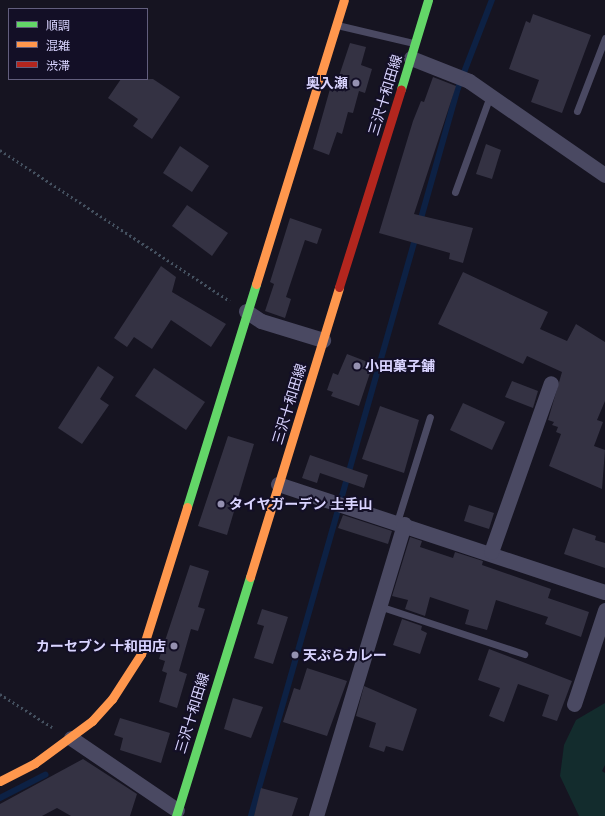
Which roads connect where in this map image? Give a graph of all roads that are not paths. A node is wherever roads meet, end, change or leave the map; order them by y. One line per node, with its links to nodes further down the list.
1 (344, 0): 3 (street)
2 (428, 0): 5 (street, 三沢十和田線)
3 (336, 25): 5 (lane); 11 (street)
4 (605, 38): 8 (lane)
5 (415, 43): 6 (street, 三沢十和田線)
6 (411, 58): 7 (street); 12 (street, 三沢十和田線)
7 (490, 96): 9 (street); 10 (lane)
8 (577, 111)
9 (605, 175)
10 (455, 192)
11 (246, 311): 12 (street); 23 (street)
12 (323, 340): 15 (street, 三沢十和田線)
13 (551, 383): 17 (street)
14 (430, 416): 16 (lane)
15 (278, 484): 16 (street); 25 (street, 三沢十和田線)
16 (401, 523): 17 (street); 19 (street)
17 (491, 552): 18 (street)
18 (605, 592)
19 (379, 606): 21 (lane); 26 (street)
20 (605, 610): 22 (street)
21 (524, 654)
22 (574, 704)
23 (71, 738): 24 (street); 25 (street)
24 (0, 781)
25 (176, 813)
26 (316, 816)

